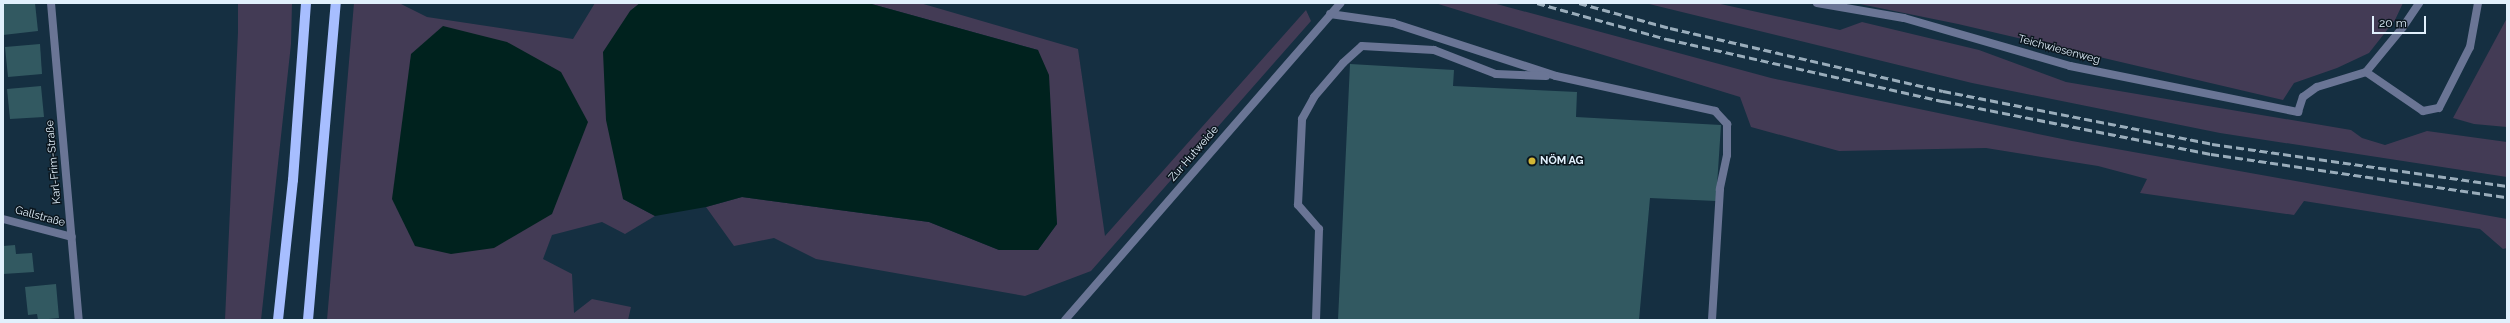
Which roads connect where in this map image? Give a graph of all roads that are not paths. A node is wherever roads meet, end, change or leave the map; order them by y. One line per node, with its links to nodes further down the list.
1 (51, 3): 12 (street, Karl-Frim-Straße)
2 (306, 3): 14 (main road)
3 (336, 3): 15 (main road)
4 (1341, 3): 8 (street, Zur Hutweide)
5 (1817, 3): 9 (street, Teichwiesenweg)
6 (2419, 3): 9 (street)
7 (2478, 3): 9 (street)
8 (1330, 14): 10 (street); 16 (street, Zur Hutweide)
9 (2366, 72)
10 (1556, 76): 17 (street); 18 (street)
11 (3, 219): 12 (street, Gallstraße)
12 (72, 237): 13 (street, Karl-Frim-Straße)
13 (79, 320)
14 (278, 320)
15 (308, 320)
16 (1065, 320)
17 (1316, 320)
18 (1712, 320)

